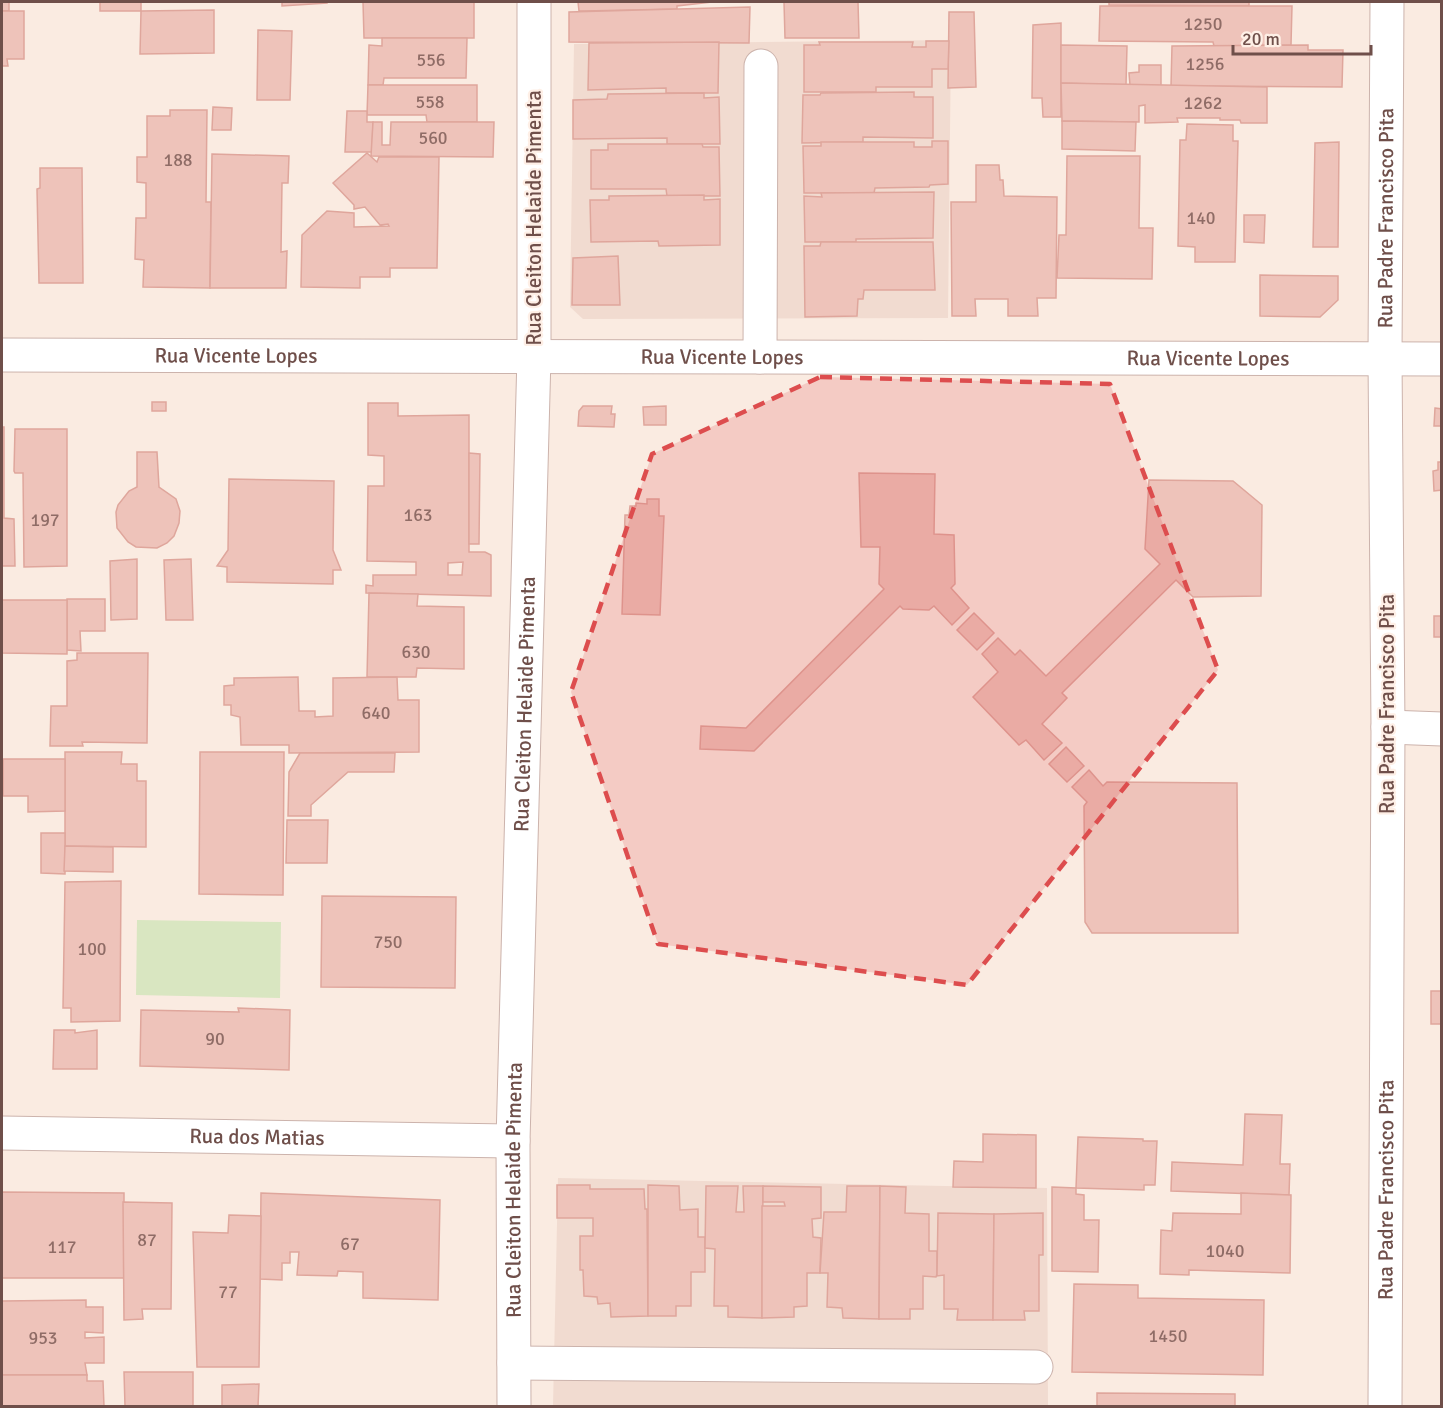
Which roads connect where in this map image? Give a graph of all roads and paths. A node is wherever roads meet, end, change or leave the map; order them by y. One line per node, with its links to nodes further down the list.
1 (534, 2): 5 (street, Rua Cleiton Helaide Pimenta)
2 (1387, 2): 7 (street, Rua Padre Francisco Pita)
3 (761, 66): 6 (street)
4 (2, 356): 5 (street, Rua Vicente Lopes)
5 (534, 356): 6 (street, Rua Vicente Lopes); 12 (street, Rua Cleiton Helaide Pimenta)
6 (760, 357): 7 (street, Rua Vicente Lopes)
7 (1385, 358): 8 (street, Rua Vicente Lopes); 9 (street, Rua Padre Francisco Pita)
8 (1442, 359)
9 (1388, 727): 10 (street); 16 (street, Rua Padre Francisco Pita)
10 (1442, 729)
11 (2, 1133): 12 (street, Rua dos Matias)
12 (513, 1141): 13 (street, Rua Cleiton Helaide Pimenta)
13 (514, 1363): 14 (street); 15 (street, Rua Cleiton Helaide Pimenta)
14 (1035, 1366)
15 (514, 1407)
16 (1385, 1407)

